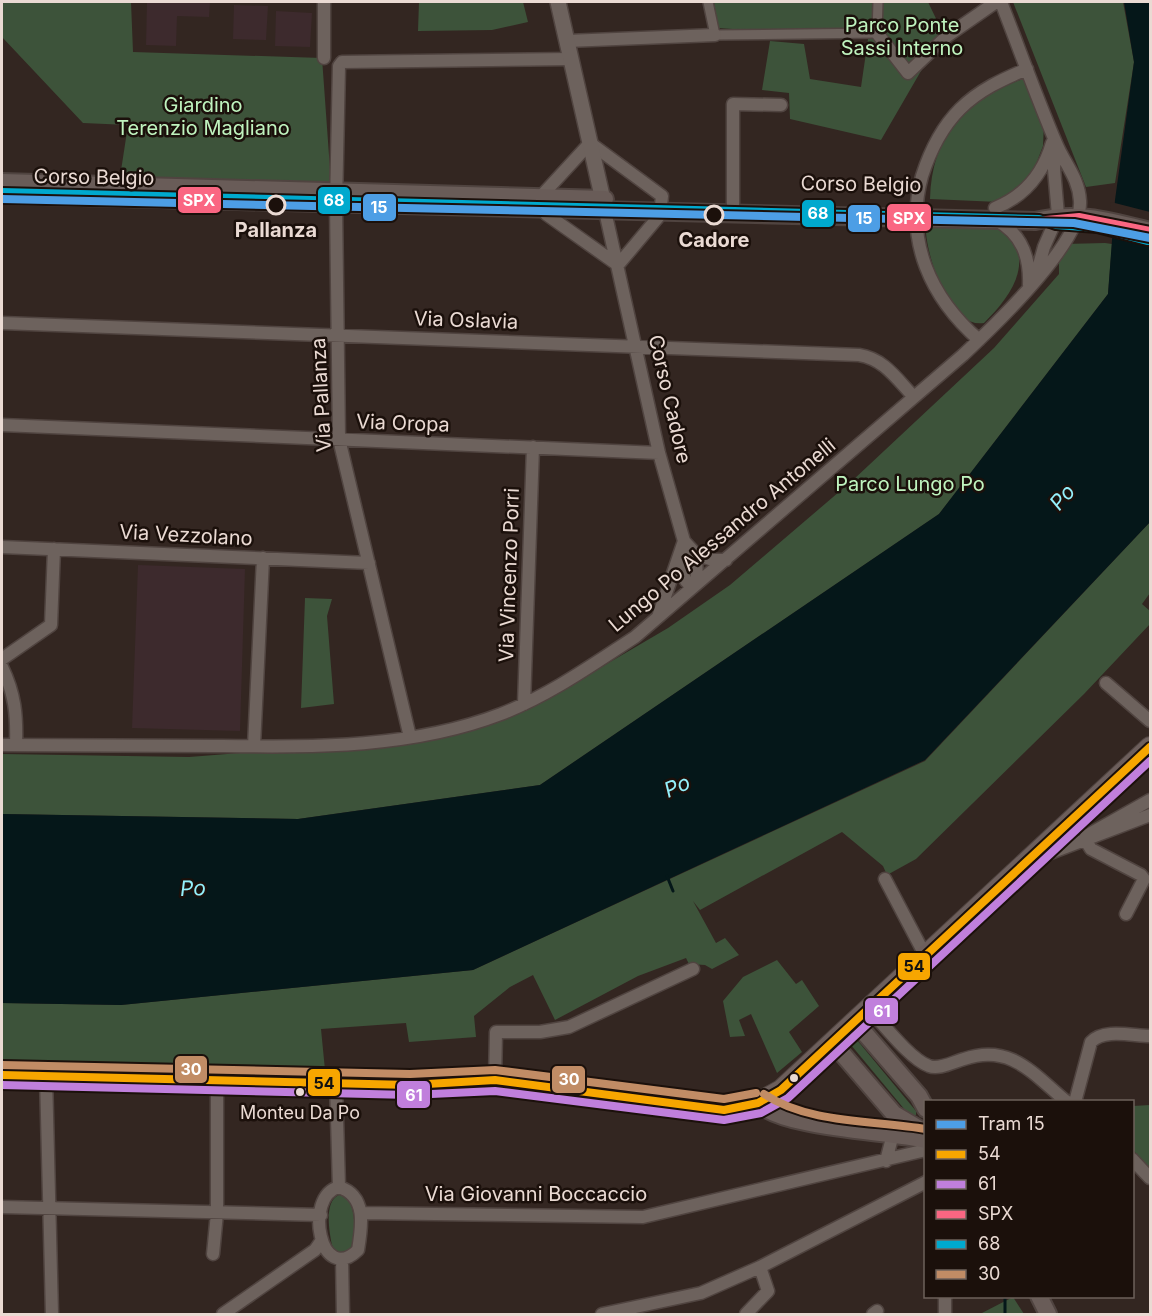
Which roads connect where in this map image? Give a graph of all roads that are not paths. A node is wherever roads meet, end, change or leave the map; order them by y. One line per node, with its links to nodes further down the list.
1 (324, 2): 9 (street)
2 (558, 2): 8 (street, Corso Cadore)
3 (708, 2): 7 (street)
4 (878, 2): 6 (street)
5 (999, 2): 6 (street, Lungo Po Alessandro Antonelli); 11 (street, Lungo Po Alessandro Antonelli)
6 (877, 33): 7 (street)
7 (715, 35): 8 (street)
8 (567, 41): 10 (street, Corso Cadore)
9 (324, 58)
10 (571, 60): 14 (street, Corso Cadore); 17 (street, Via Pallanza)
11 (1027, 69): 13 (street, Lungo Po Alessandro Antonelli); 22 (street)
12 (780, 105): 21 (street)
13 (1055, 140): 23 (street); 24 (street, Lungo Po Alessandro Antonelli); 25 (street, Lungo Po Alessandro Antonelli)
14 (590, 142): 18 (street); 19 (street, Corso Cadore); 20 (street)
15 (2, 182): 17 (main road, Corso Belgio)
16 (2, 195): 17 (main road, Corso Belgio)
17 (337, 197): 18 (main road, Corso Belgio); 30 (street, Via Pallanza)
18 (545, 204): 19 (main road, Corso Belgio); 27 (street)
19 (604, 205): 20 (main road, Corso Belgio); 27 (street, Corso Cadore)
20 (661, 206): 21 (main road, Corso Belgio); 27 (street)
21 (733, 208): 22 (main road, Corso Belgio)
22 (916, 211): 23 (main road, Corso Belgio); 31 (street)
23 (994, 214): 24 (main road, Corso Belgio); 28 (street)
24 (1058, 215): 25 (main road, Corso Belgio); 28 (street, Lungo Po Alessandro Antonelli)
25 (1077, 216): 26 (main road, Corso Belgio); 28 (street, Lungo Po Alessandro Antonelli)
26 (1150, 231)
27 (618, 265): 32 (street, Corso Cadore)
28 (1032, 282): 31 (street, Lungo Po Alessandro Antonelli)
29 (2, 323): 30 (street, Via Oslavia)
30 (337, 336): 32 (street, Via Oslavia); 35 (street, Via Pallanza)
31 (979, 340): 33 (street, Lungo Po Alessandro Antonelli)
32 (636, 345): 33 (street, Via Oslavia); 37 (street, Corso Cadore)
33 (913, 396): 43 (street, Lungo Po Alessandro Antonelli)
34 (2, 425): 35 (street, Via Oropa)
35 (339, 440): 36 (street, Via Oropa); 45 (street, Via Pallanza)
36 (533, 447): 37 (street, Via Oropa); 51 (street, Via Vincenzo Porri)
37 (660, 453): 38 (street, Corso Cadore)
38 (684, 541): 41 (street, Corso Cadore); 44 (street)
39 (2, 547): 40 (street, Via Vezzolano)
40 (54, 549): 42 (street, Via Vezzolano); 48 (street)
41 (696, 554): 43 (street); 46 (street)
42 (263, 558): 45 (street, Via Vezzolano); 56 (street)
43 (726, 561): 46 (street, Lungo Po Alessandro Antonelli)
44 (677, 562): 46 (street); 47 (street)
45 (369, 563): 53 (street, Via Pallanza)
46 (695, 585): 47 (street, Lungo Po Alessandro Antonelli)
47 (657, 619): 51 (street, Lungo Po Alessandro Antonelli)
48 (2, 658)
49 (2, 667): 55 (street)
50 (1106, 683): 52 (street)
51 (524, 704): 53 (street, Lungo Po Alessandro Antonelli)
52 (1150, 721)
53 (411, 737): 56 (street, Lungo Po Alessandro Antonelli)
54 (2, 745): 55 (street, Lungo Po Alessandro Antonelli)
55 (16, 745): 56 (street, Lungo Po Alessandro Antonelli)
56 (254, 746)
57 (1150, 747): 61 (main road)
58 (1150, 800): 60 (street)
59 (1150, 815): 60 (street)
60 (1084, 841): 61 (street); 63 (street)
61 (1030, 860): 64 (main road)
62 (885, 879): 64 (street)
63 (1126, 914)
64 (925, 955): 66 (main road)
65 (693, 969): 72 (street)
66 (862, 1015): 68 (main road); 74 (street); 77 (main road)
67 (1150, 1036): 75 (street)
68 (833, 1042): 76 (main road); 78 (main road)
69 (2, 1076): 70 (main road)
70 (46, 1076): 71 (main road); 89 (street)
71 (217, 1078): 73 (main road); 90 (street)
72 (495, 1080): 73 (main road); 76 (main road)
73 (336, 1083): 87 (street)
74 (1066, 1100)
75 (1075, 1100)
76 (758, 1103): 80 (main road)
77 (924, 1105)
78 (887, 1107): 79 (main road); 80 (main road)
79 (924, 1132)
80 (893, 1134): 81 (main road); 83 (street)
81 (924, 1140)
82 (924, 1151): 83 (street, Via Giovanni Boccaccio)
83 (886, 1161): 91 (street, Via Giovanni Boccaccio)
84 (1134, 1162): 85 (street)
85 (1150, 1178)
86 (924, 1185): 96 (street)
87 (339, 1187): 91 (street); 92 (street)
88 (2, 1208): 89 (street)
89 (48, 1209): 90 (street); 99 (street)
90 (217, 1213): 92 (street); 94 (street)
91 (361, 1213): 95 (street)
92 (321, 1215): 93 (street)
93 (322, 1240): 95 (street); 100 (street)
94 (213, 1254)
95 (342, 1259): 101 (street)
96 (760, 1267): 102 (street); 103 (street)
97 (945, 1298): 104 (street)
98 (1040, 1298): 105 (main road)
99 (52, 1314)
100 (223, 1314)
101 (343, 1314)
102 (602, 1314)
103 (746, 1314)
104 (945, 1314)
105 (1048, 1314)

